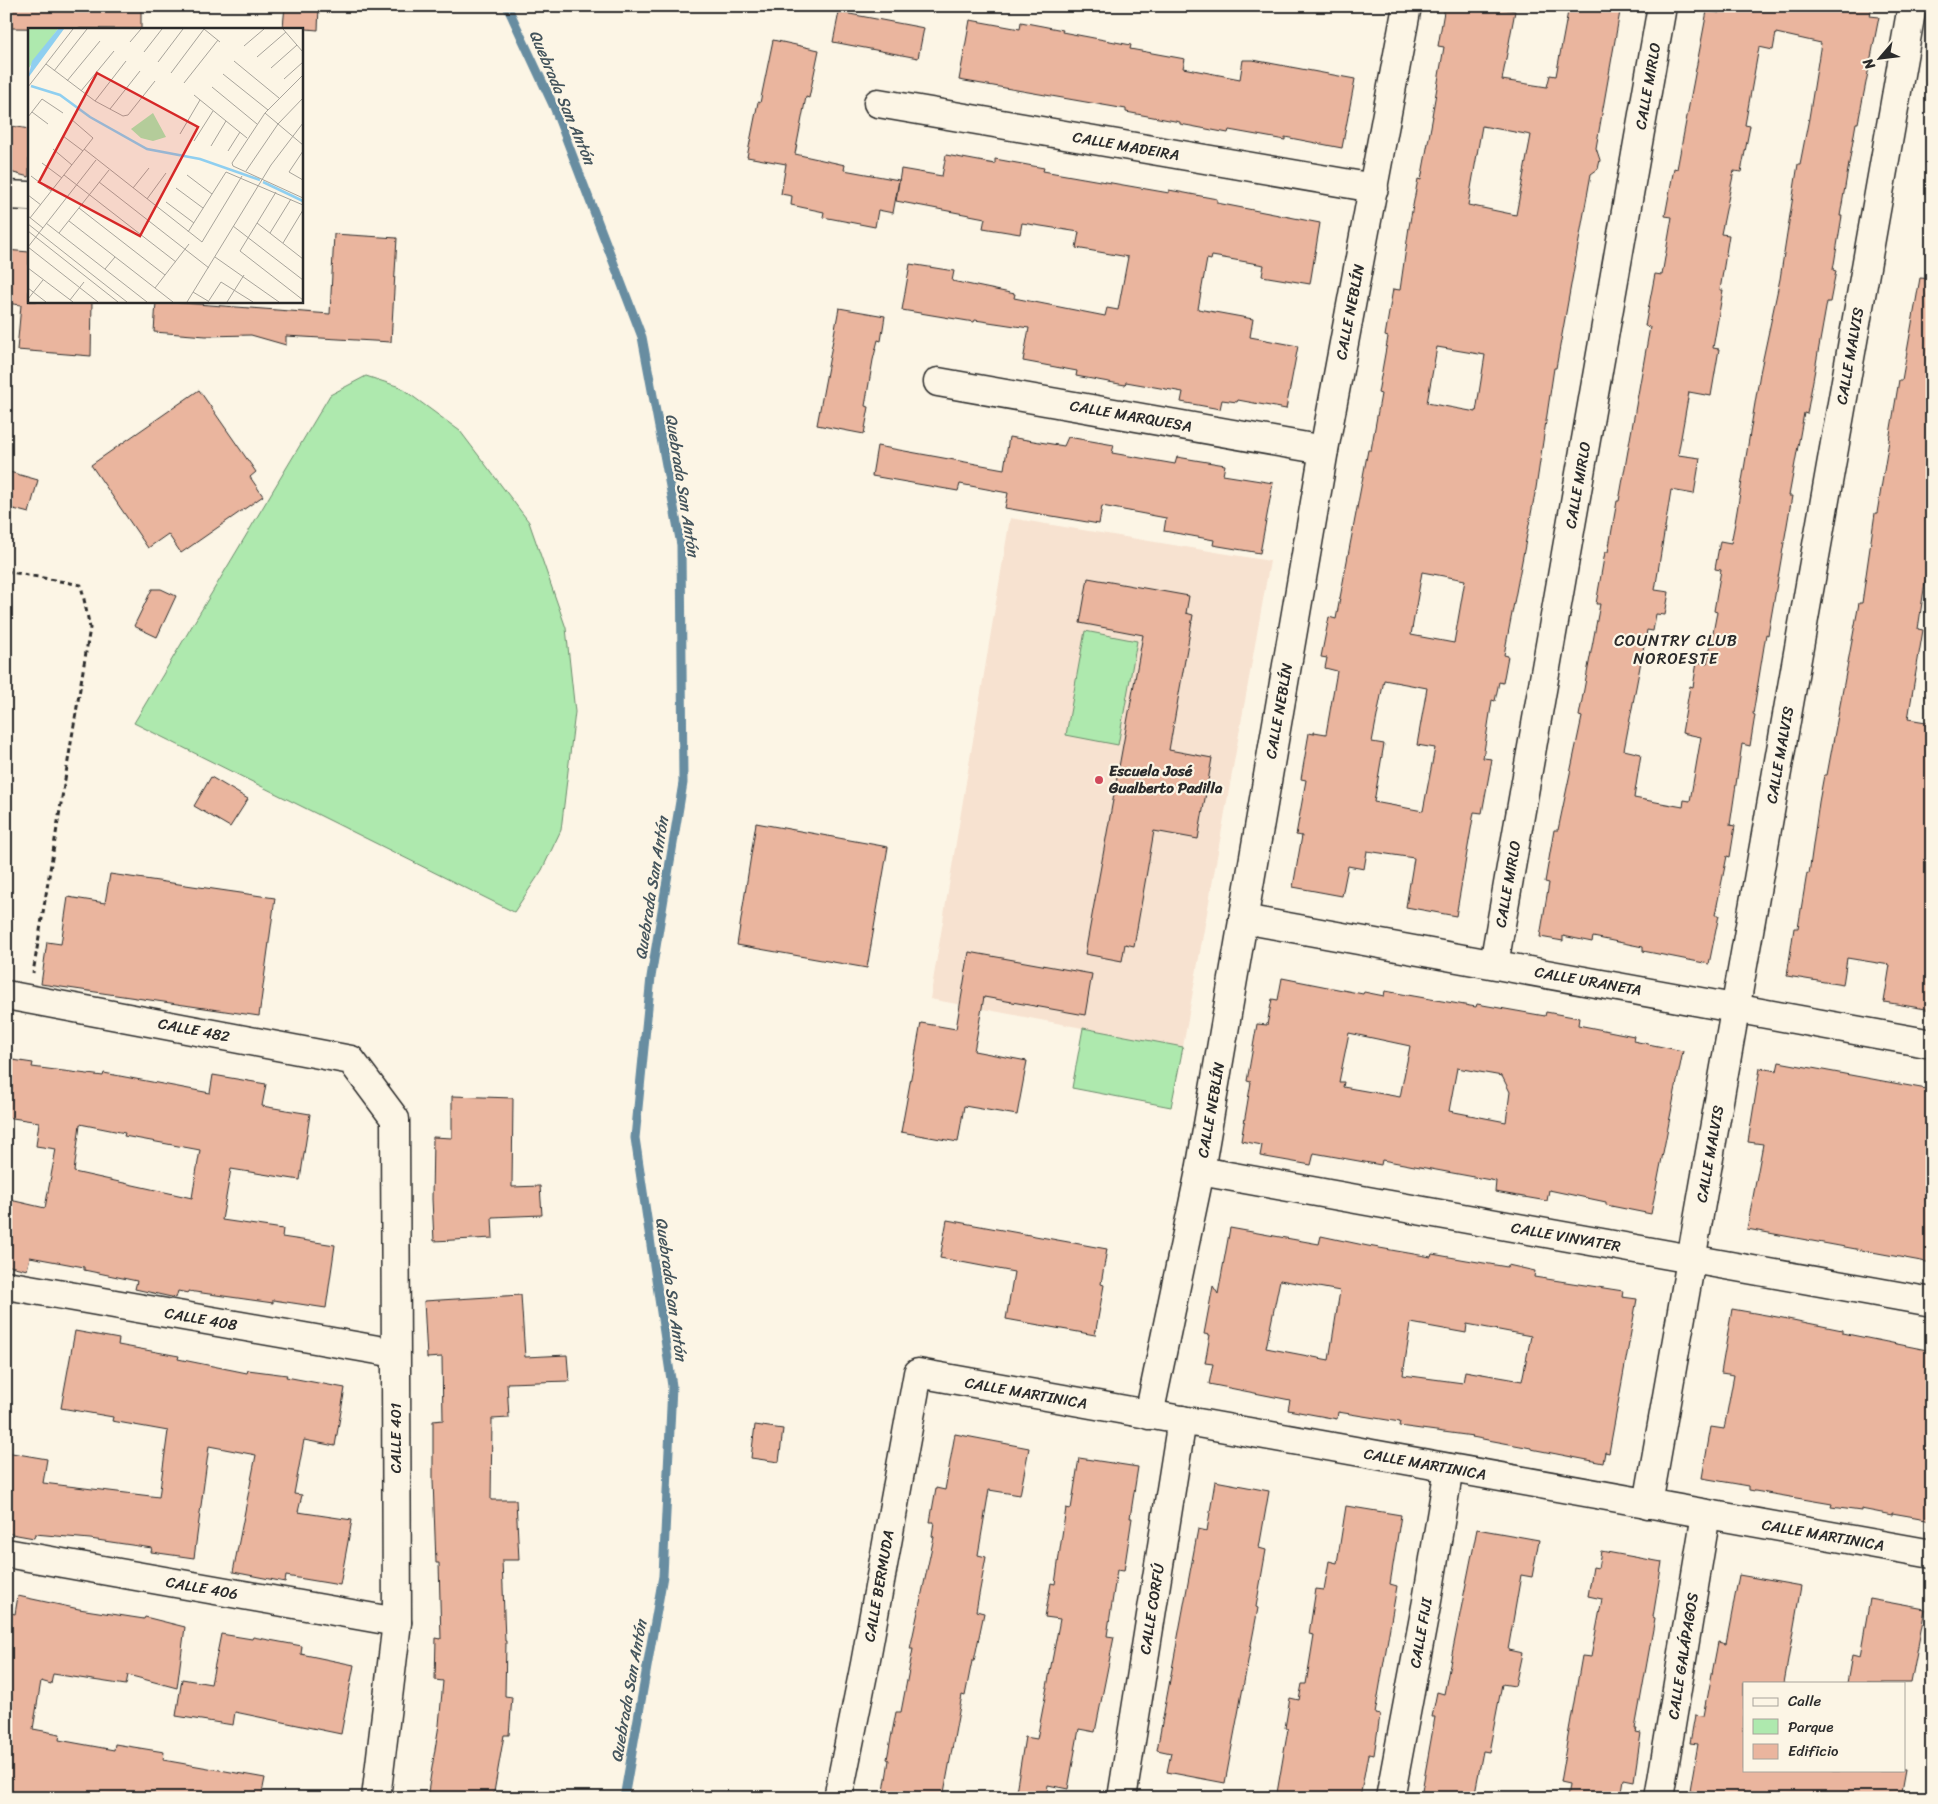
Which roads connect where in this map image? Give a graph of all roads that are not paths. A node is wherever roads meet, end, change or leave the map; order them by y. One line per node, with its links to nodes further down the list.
1 (1407, 6): 5 (street, CALLE NEBLÍN)
2 (1662, 6): 11 (street, CALLE MIRLO)
3 (1912, 6): 13 (street, CALLE MALVIS)
4 (878, 104): 5 (street, CALLE MADEIRA)
5 (1374, 188): 9 (street, CALLE NEBLÍN)
6 (6, 195): 7 (street)
7 (28, 196)
8 (938, 382): 9 (street, CALLE MARQUESA)
9 (1324, 450): 10 (street, CALLE NEBLÍN)
10 (1243, 918): 11 (street, CALLE URANETA); 16 (street, CALLE NEBLÍN)
11 (1494, 964): 13 (street, CALLE URANETA)
12 (18, 998): 15 (street, CALLE 482)
13 (1735, 1008): 14 (street, CALLE URANETA); 17 (street, CALLE MALVIS)
14 (1932, 1044)
15 (369, 1084): 20 (street, CALLE 401)
16 (1200, 1171): 17 (street, CALLE VINYATER); 22 (street, CALLE NEBLÍN)
17 (1691, 1259): 19 (street, CALLE VINYATER); 25 (street, CALLE MALVIS)
18 (6, 1285): 20 (street, CALLE 408)
19 (1932, 1302)
20 (395, 1353): 29 (street, CALLE 401)
21 (918, 1373): 22 (street, CALLE MARTINICA); 31 (street, CALLE BERMUDA)
22 (1149, 1415): 23 (street, CALLE MARTINICA)
23 (1182, 1420): 24 (street, CALLE MARTINICA); 32 (street, CALLE CORFÚ)
24 (1449, 1468): 25 (street, CALLE MARTINICA); 33 (street, CALLE FIJI)
25 (1648, 1504): 26 (street, CALLE MARTINICA)
26 (1706, 1514): 28 (street, CALLE MARTINICA); 34 (street, CALLE GALÁPAGOS)
27 (6, 1553): 29 (street, CALLE 406)
28 (1932, 1554)
29 (397, 1622): 30 (street, CALLE 401)
30 (376, 1798)
31 (838, 1798)
32 (1122, 1798)
33 (1390, 1798)
34 (1659, 1798)

